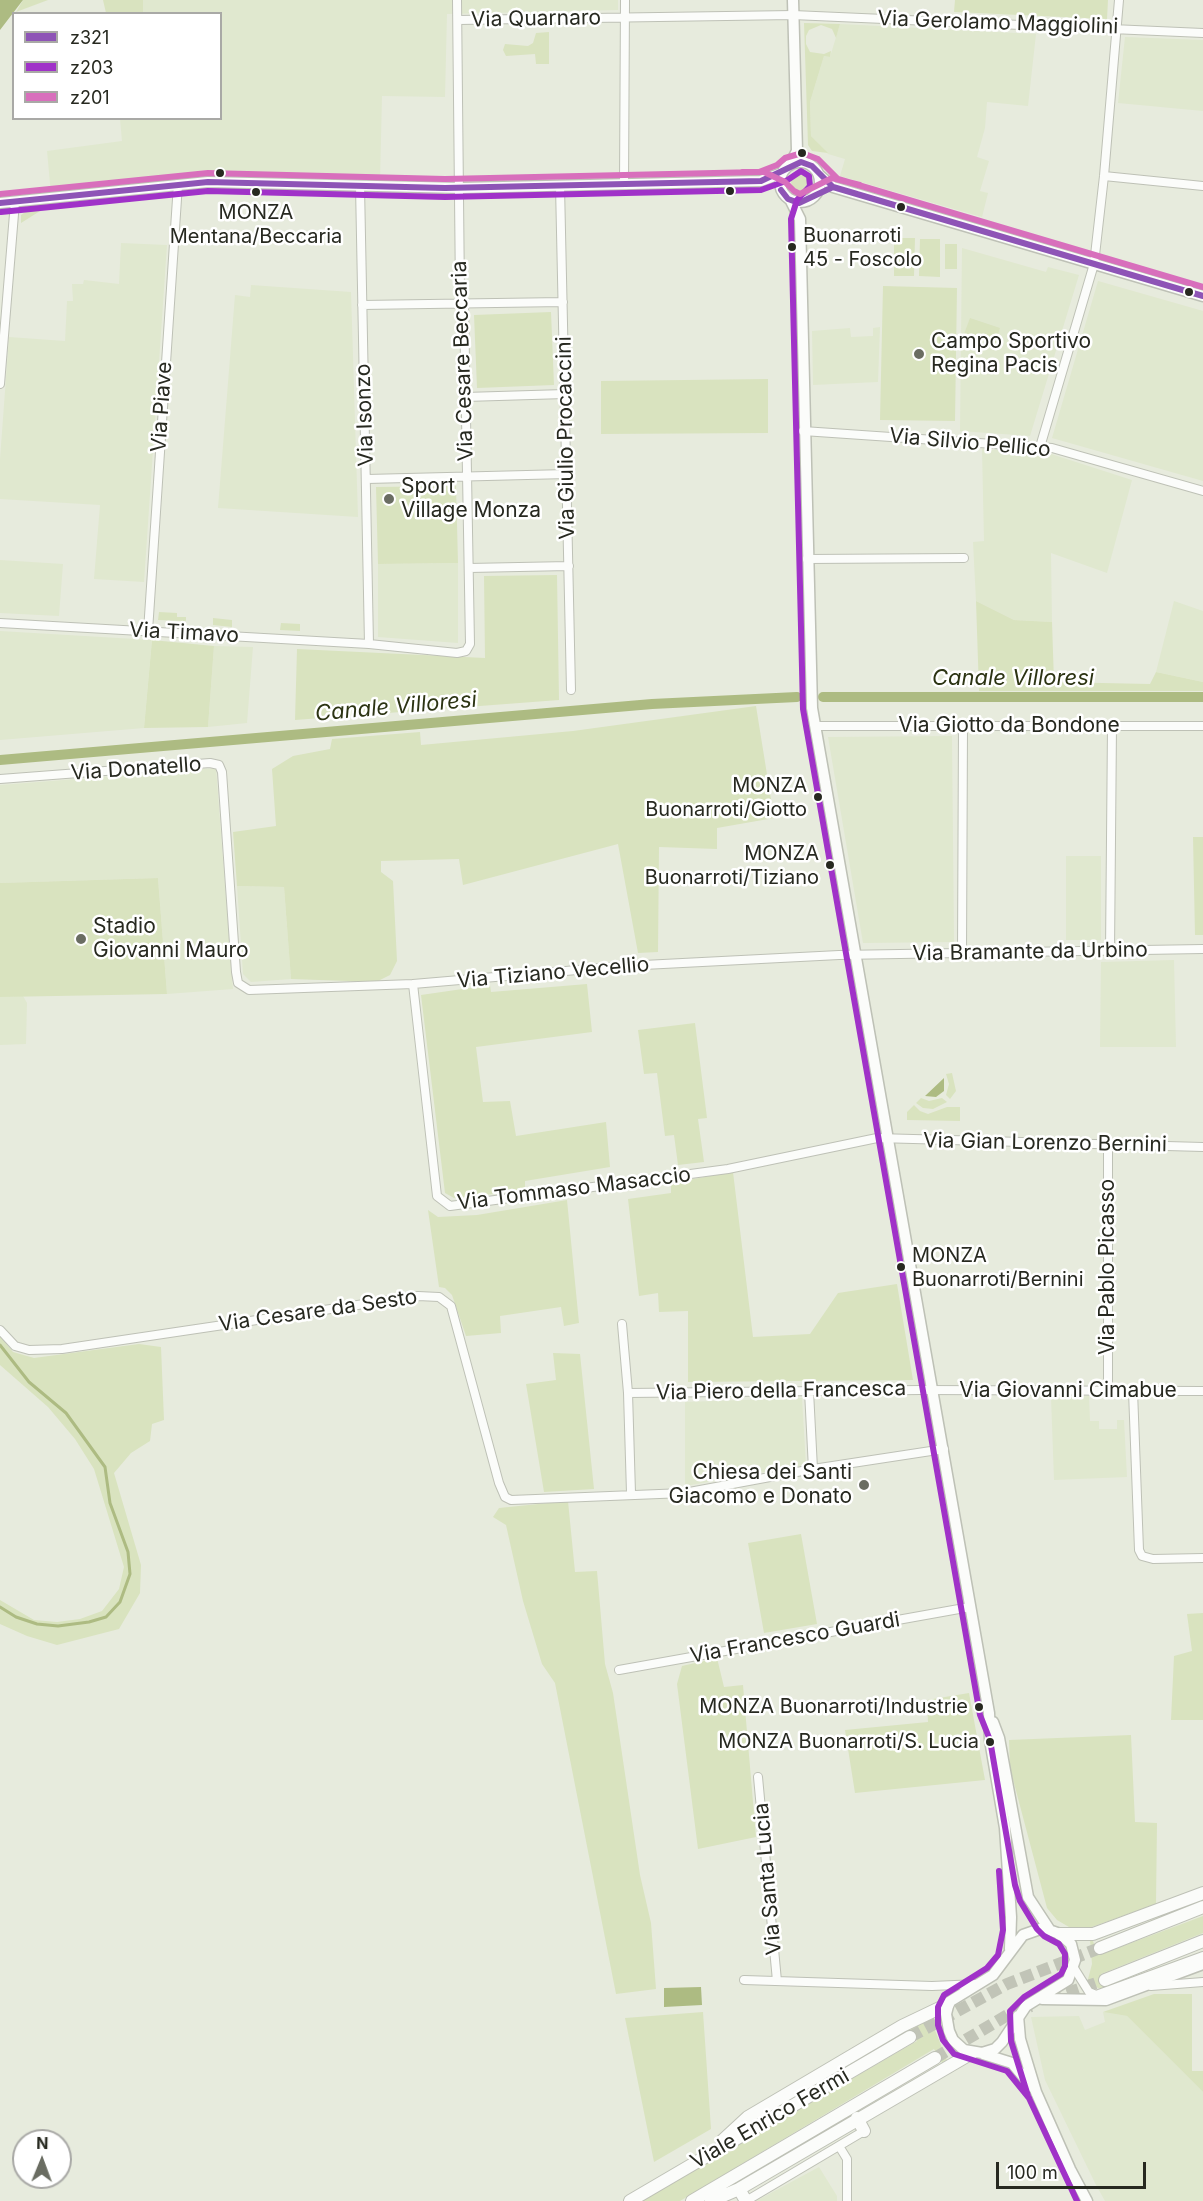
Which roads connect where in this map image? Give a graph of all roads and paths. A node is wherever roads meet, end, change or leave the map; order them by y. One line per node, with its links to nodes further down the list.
1 (457, 0): 7 (street, Via Cesare Beccaria)
2 (625, 0): 6 (street)
3 (793, 0): 5 (street)
4 (1119, 0): 8 (street)
5 (794, 15): 6 (street, Via Quarnaro); 8 (street, Via Gerolamo Maggiolini); 10 (street)
6 (625, 17): 7 (street, Via Quarnaro); 18 (street)
7 (458, 20): 23 (street, Via Cesare Beccaria)
8 (1116, 28): 9 (street, Via Gerolamo Maggiolini); 15 (street)
9 (1203, 33)
10 (797, 151): 11 (street); 12 (street)
11 (806, 163): 12 (street); 14 (street)
12 (790, 165): 13 (street)
13 (782, 173): 16 (street); 24 (street)
14 (819, 175): 22 (street); 25 (street)
15 (1104, 176): 21 (street); 32 (street)
16 (761, 181): 18 (street); 24 (street)
17 (178, 184): 19 (street); 29 (street); 51 (street, Via Piave)
18 (624, 185): 20 (street)
19 (360, 186): 23 (street); 36 (street, Via Isonzo)
20 (560, 186): 23 (street); 34 (street, Via Giulio Procaccini)
21 (1203, 186)
22 (833, 187): 25 (street); 32 (street)
23 (461, 188): 35 (street, Via Cesare Beccaria)
24 (781, 190): 27 (street)
25 (818, 193): 28 (street)
26 (0, 196): 30 (street)
27 (791, 201): 28 (street); 31 (street)
28 (808, 201): 31 (street)
29 (15, 202): 30 (street); 37 (street)
30 (0, 203)
31 (800, 219): 40 (street)
32 (1094, 264): 33 (street); 41 (street)
33 (1203, 296)
34 (562, 302): 35 (street); 38 (street, Via Giulio Procaccini)
35 (464, 304): 36 (street); 39 (street, Via Cesare Beccaria)
36 (363, 305): 44 (street, Via Isonzo)
37 (0, 384)
38 (565, 394): 39 (street); 42 (street, Via Giulio Procaccini)
39 (465, 398): 43 (street, Via Cesare Beccaria)
40 (803, 431): 41 (street, Via Silvio Pellico); 47 (street)
41 (1040, 447): 45 (street, Via Silvio Pellico)
42 (567, 474): 43 (street); 48 (street, Via Giulio Procaccini)
43 (466, 477): 44 (street); 49 (street, Via Cesare Beccaria)
44 (367, 479): 52 (street, Via Isonzo)
45 (1203, 491)
46 (964, 558): 47 (street)
47 (807, 559): 54 (street)
48 (569, 566): 49 (street); 53 (street, Via Giulio Procaccini)
49 (469, 568): 52 (street, Via Cesare Beccaria)
50 (0, 623): 51 (street, Via Timavo)
51 (148, 630): 52 (street, Via Timavo)
52 (369, 644)
53 (571, 690)
54 (814, 726): 55 (street, Via Giotto da Bondone); 62 (street)
55 (963, 726): 56 (street, Via Giotto da Bondone); 61 (street)
56 (1112, 726): 57 (street, Via Giotto da Bondone); 60 (street)
57 (1203, 726)
58 (0, 778): 64 (street, Via Donatello)
59 (1203, 949): 60 (street, Via Bramante da Urbino)
60 (1110, 951): 61 (street, Via Bramante da Urbino)
61 (962, 954): 62 (street, Via Bramante da Urbino)
62 (856, 955): 63 (street, Via Tiziano Vecellio); 65 (street)
63 (413, 984): 64 (street, Via Tiziano Vecellio); 65 (street, Via Tommaso Masaccio)
64 (249, 990)
65 (888, 1139): 66 (street, Via Gian Lorenzo Bernini); 70 (street)
66 (1108, 1144): 67 (street, Via Gian Lorenzo Bernini); 71 (street, Via Pablo Picasso)
67 (1203, 1147)
68 (622, 1324): 75 (street)
69 (0, 1330): 78 (street, Via Cesare da Sesto)
70 (934, 1390): 71 (street, Via Giovanni Cimabue); 72 (street, Via Piero della Francesca); 76 (street)
71 (1107, 1390): 73 (street, Via Giovanni Cimabue)
72 (809, 1391): 75 (street, Via Piero della Francesca); 77 (street)
73 (1133, 1391): 74 (street, Via Giovanni Cimabue); 79 (street)
74 (1203, 1391)
75 (628, 1393): 78 (street)
76 (944, 1449): 77 (street); 80 (street)
77 (813, 1469): 78 (street)
78 (631, 1493)
79 (1203, 1558)
80 (970, 1607): 81 (street, Via Francesco Guardi); 82 (street)
81 (619, 1670)
82 (990, 1713): 86 (street); 89 (street)
83 (758, 1777): 95 (street, Via Santa Lucia)
84 (1203, 1893): 86 (main road)
85 (1203, 1907): 88 (main road)
86 (1054, 1931): 89 (street); 92 (street)
87 (1203, 1941): 94 (main road)
88 (1100, 1948)
89 (1010, 1949): 97 (street)
90 (1203, 1956): 92 (street)
91 (1203, 1964): 99 (street)
92 (1074, 1968): 100 (street)
93 (744, 1980): 95 (street, Via Santa Lucia)
94 (1105, 1980)
95 (777, 1981): 98 (street, Via Santa Lucia)
96 (1203, 1982): 99 (street)
97 (981, 1984): 98 (street, Via Santa Lucia); 101 (street)
98 (932, 1986): 101 (street)
99 (1145, 1987): 100 (street)
100 (1036, 1999): 102 (street)
101 (950, 2002): 104 (street); 110 (main road)
102 (1018, 2016): 104 (street); 106 (street)
103 (910, 2037): 110 (main road, Viale Enrico Fermi)
104 (977, 2053): 106 (street); 107 (main road)
105 (935, 2058): 113 (main road, Viale Enrico Fermi)
106 (1036, 2092): 117 (street)
107 (857, 2118): 108 (main road); 111 (main road)
108 (864, 2131): 109 (street)
109 (839, 2146): 115 (street); 116 (street)
110 (706, 2156): 112 (main road, Viale Enrico Fermi)
111 (739, 2189): 114 (main road); 115 (main road)
112 (630, 2201)
113 (692, 2201)
114 (711, 2201)
115 (746, 2201)
116 (847, 2201)
117 (1087, 2201)

